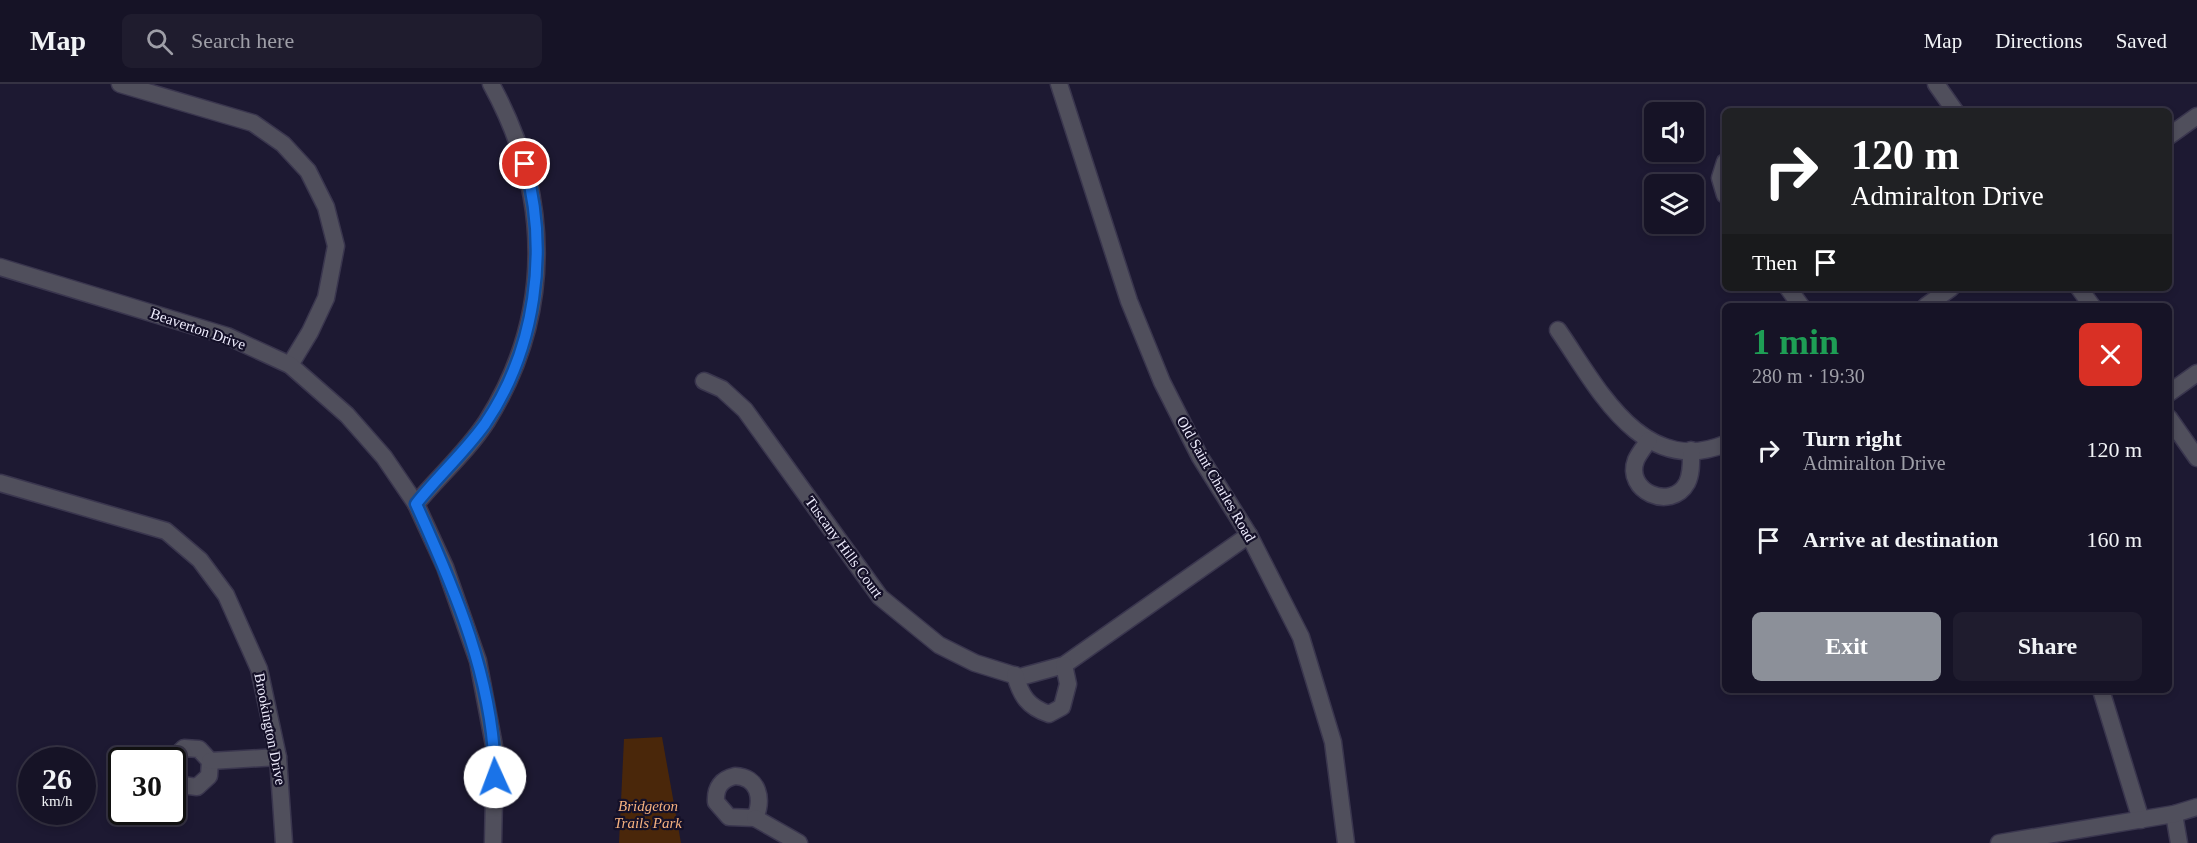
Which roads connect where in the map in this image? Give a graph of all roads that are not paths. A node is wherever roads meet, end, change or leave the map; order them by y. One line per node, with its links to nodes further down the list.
1 (120, 84): 12 (street)
2 (491, 84): 22 (street)
3 (1059, 84): 23 (street, Old Saint Charles Road)
4 (1936, 84): 5 (street)
5 (1953, 108)
6 (2197, 116): 7 (street)
7 (2172, 134)
8 (0, 267): 12 (street, Beaverton Drive)
9 (1947, 291): 10 (street)
10 (1930, 303)
11 (1558, 330): 17 (street)
12 (290, 365): 22 (street, Beaverton Drive)
13 (2197, 373): 15 (street)
14 (704, 381): 25 (street, Tuscany Hills Court)
15 (2172, 391)
16 (2172, 422): 20 (street)
17 (1649, 440): 19 (street); 19 (street)
18 (1722, 445): 19 (street)
19 (1691, 450)
20 (2197, 458)
21 (0, 483): 28 (street, Brookington Drive)
22 (416, 504): 37 (street, Beaverton Drive)
23 (1249, 535): 24 (street, Tuscany Hills Court); 39 (street, Old Saint Charles Road)
24 (1064, 665): 25 (street, Tuscany Hills Court); 25 (street)
25 (1015, 675)
26 (2103, 693): 34 (street)
27 (186, 748): 29 (street)
28 (278, 757): 29 (street); 36 (street, Brookington Drive)
29 (210, 761): 30 (street)
30 (186, 786)
31 (2197, 807): 32 (street)
32 (2174, 814): 34 (street); 41 (street)
33 (755, 818): 38 (street)
34 (2140, 819): 35 (street)
35 (2038, 840): 40 (street)
36 (284, 843)
37 (493, 843)
38 (799, 843)
39 (1346, 843)
40 (1999, 843)
41 (2179, 843)

